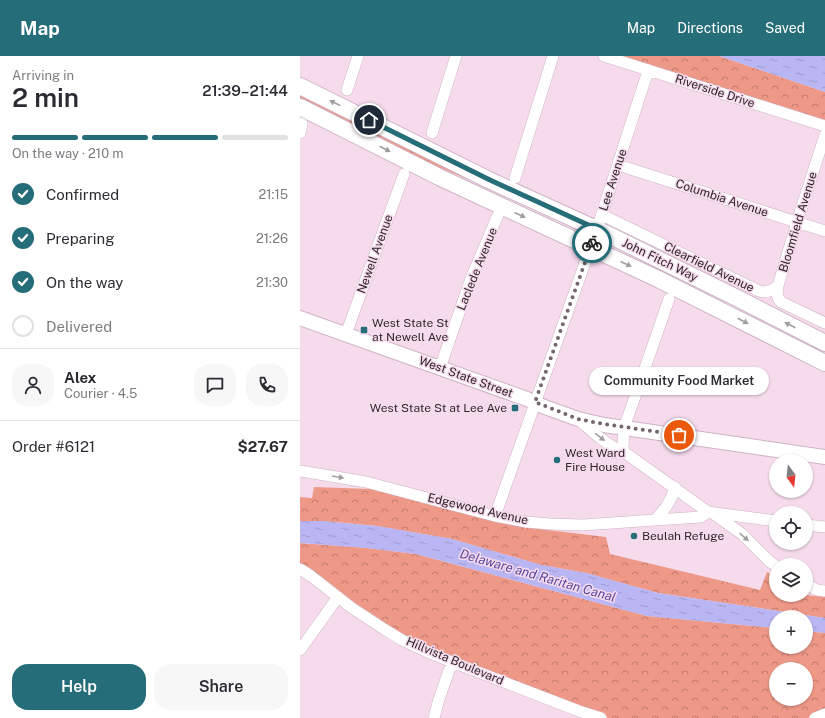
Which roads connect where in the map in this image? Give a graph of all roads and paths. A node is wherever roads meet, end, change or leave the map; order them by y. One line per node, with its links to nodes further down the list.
1 (358, 56): 7 (street)
2 (456, 56): 10 (street)
3 (553, 56): 14 (street)
4 (604, 56): 5 (street, Riverside Drive)
5 (649, 70): 9 (street, Riverside Drive); 12 (street, Lee Avenue)
6 (300, 86): 16 (highway, John Fitch Way, one-way to 6)
7 (347, 90)
8 (300, 107): 19 (highway, John Fitch Way, one-way to 19)
9 (825, 126)
10 (432, 133)
11 (825, 135): 17 (street, Bloomfield Avenue)
12 (618, 165): 16 (street, Lee Avenue); 17 (street, Columbia Avenue)
13 (404, 174): 24 (street, Newell Avenue)
14 (515, 178)
15 (498, 215): 27 (street, Laclede Avenue)
16 (599, 222): 19 (street, Lee Avenue); 20 (street, Clearfield Avenue); 25 (highway, John Fitch Way, one-way to 16)
17 (797, 222): 18 (street, Columbia Avenue); 20 (street, Bloomfield Avenue)
18 (825, 231)
19 (591, 247): 26 (highway, John Fitch Way, one-way to 26); 28 (street, Lee Avenue)
20 (778, 286): 23 (street)
21 (669, 299): 30 (street)
22 (300, 318): 24 (main road, West State Street)
23 (825, 323)
24 (346, 334): 27 (main road, West State Street)
25 (825, 343)
26 (825, 363)
27 (440, 368): 28 (main road, West State Street)
28 (535, 402): 29 (main road, West State Street); 36 (street, Lee Avenue)
29 (578, 419): 30 (main road); 31 (street, West State Street, one-way to 31)
30 (624, 428): 31 (street); 32 (main road)
31 (624, 452): 34 (street, West State Street)
32 (825, 457)
33 (300, 471): 36 (street, Edgewood Avenue, one-way to 36)
34 (675, 488): 35 (street, West State Street); 37 (street)
35 (711, 513): 37 (street, Edgewood Avenue); 38 (street, Edgewood Avenue); 41 (street, West State Street, one-way to 41)
36 (495, 516): 37 (street, Edgewood Avenue)
37 (655, 520)
38 (769, 520)
39 (813, 526): 40 (street)
40 (825, 527)
41 (769, 561)
42 (300, 569): 45 (street, Hillvista Boulevard)
43 (813, 588): 44 (street)
44 (825, 591)
45 (338, 597): 46 (street); 47 (street, Hillvista Boulevard)
46 (300, 650)
47 (452, 662): 49 (street); 50 (street, Hillvista Boulevard)
48 (825, 714): 51 (street)
49 (434, 718)
50 (601, 718)
51 (815, 718)

